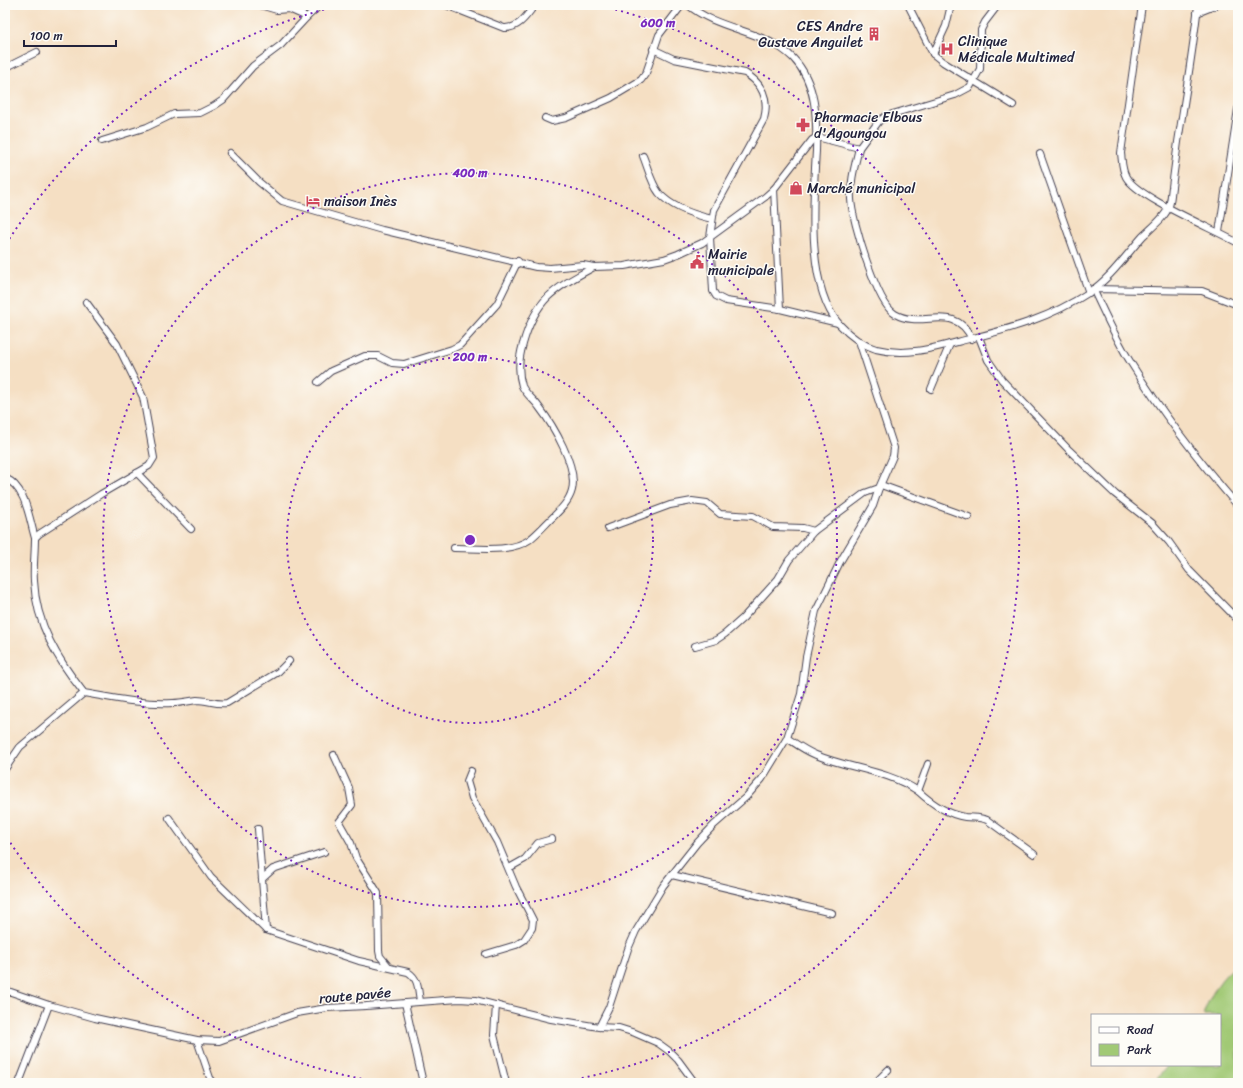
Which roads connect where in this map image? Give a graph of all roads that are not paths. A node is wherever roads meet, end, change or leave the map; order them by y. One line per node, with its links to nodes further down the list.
1 (260, 5): 14 (street)
2 (320, 5): 14 (street)
3 (447, 5): 4 (street)
4 (536, 5)
5 (682, 5): 15 (street)
6 (688, 5): 23 (street)
7 (908, 5): 17 (street)
8 (951, 5): 17 (street)
9 (998, 5): 19 (street)
10 (1142, 5): 30 (street)
11 (1198, 5): 13 (street)
12 (1217, 5): 13 (street)
13 (1197, 13): 30 (street)
14 (307, 17): 24 (street)
15 (653, 49): 22 (street); 31 (street)
16 (37, 52): 18 (street)
17 (933, 54): 19 (street)
18 (5, 68)
19 (974, 81): 20 (street); 25 (street)
20 (1013, 104)
21 (1238, 109): 32 (street)
22 (545, 118)
23 (817, 137): 25 (street); 29 (street); 41 (street)
24 (102, 141)
25 (859, 148): 43 (street)
26 (230, 153): 35 (street)
27 (1040, 154): 37 (street)
28 (643, 156): 31 (street)
29 (774, 189): 33 (street); 40 (street)
30 (1169, 208): 32 (street); 37 (street)
31 (712, 219): 33 (street)
32 (1219, 232): 34 (street)
33 (710, 237): 36 (street); 40 (street)
34 (1238, 243)
35 (518, 261): 36 (street); 46 (street)
36 (594, 267): 57 (street)
37 (1091, 291): 39 (street); 42 (street); 51 (street)
38 (86, 302): 48 (street)
39 (1238, 305)
40 (780, 309): 41 (street)
41 (838, 323): 44 (street)
42 (979, 337): 43 (street); 58 (street)
43 (972, 338): 45 (street)
44 (859, 341): 45 (street); 50 (street)
45 (950, 344): 47 (street)
46 (318, 382)
47 (931, 389)
48 (137, 473): 54 (street); 56 (street)
49 (5, 478): 56 (street)
50 (880, 486): 52 (street); 55 (street); 62 (street)
51 (1238, 506)
52 (969, 517)
53 (608, 528): 55 (street)
54 (191, 529)
55 (814, 532): 59 (street)
56 (35, 538): 61 (street)
57 (454, 548)
58 (1238, 620)
59 (694, 646)
60 (289, 661): 61 (street)
61 (84, 693): 65 (street)
62 (787, 738): 67 (street); 74 (street)
63 (334, 755): 79 (street)
64 (928, 764): 67 (street)
65 (5, 769)
66 (471, 771): 73 (street)
67 (918, 791): 72 (street)
68 (169, 818): 77 (street)
69 (258, 829): 75 (street)
70 (552, 839): 73 (street)
71 (324, 852): 75 (street)
72 (1034, 854)
73 (509, 868): 78 (street)
74 (672, 875): 76 (street); 85 (street)
75 (262, 879): 77 (street)
76 (832, 913)
77 (266, 930): 79 (street)
78 (486, 954)
79 (389, 967): 81 (street)
80 (5, 990): 83 (street, route pavée)
81 (420, 1001): 82 (street, route pavée); 84 (street, route pavée)
82 (405, 1002): 86 (street, route pavée); 90 (street)
83 (50, 1005): 86 (street, route pavée); 88 (street)
84 (496, 1005): 85 (street, route pavée); 91 (street)
85 (599, 1027): 92 (street, route pavée)
86 (196, 1040): 89 (street)
87 (888, 1070): 93 (street)
88 (19, 1083)
89 (214, 1083)
90 (423, 1083)
91 (506, 1083)
92 (695, 1083)
93 (875, 1083)

